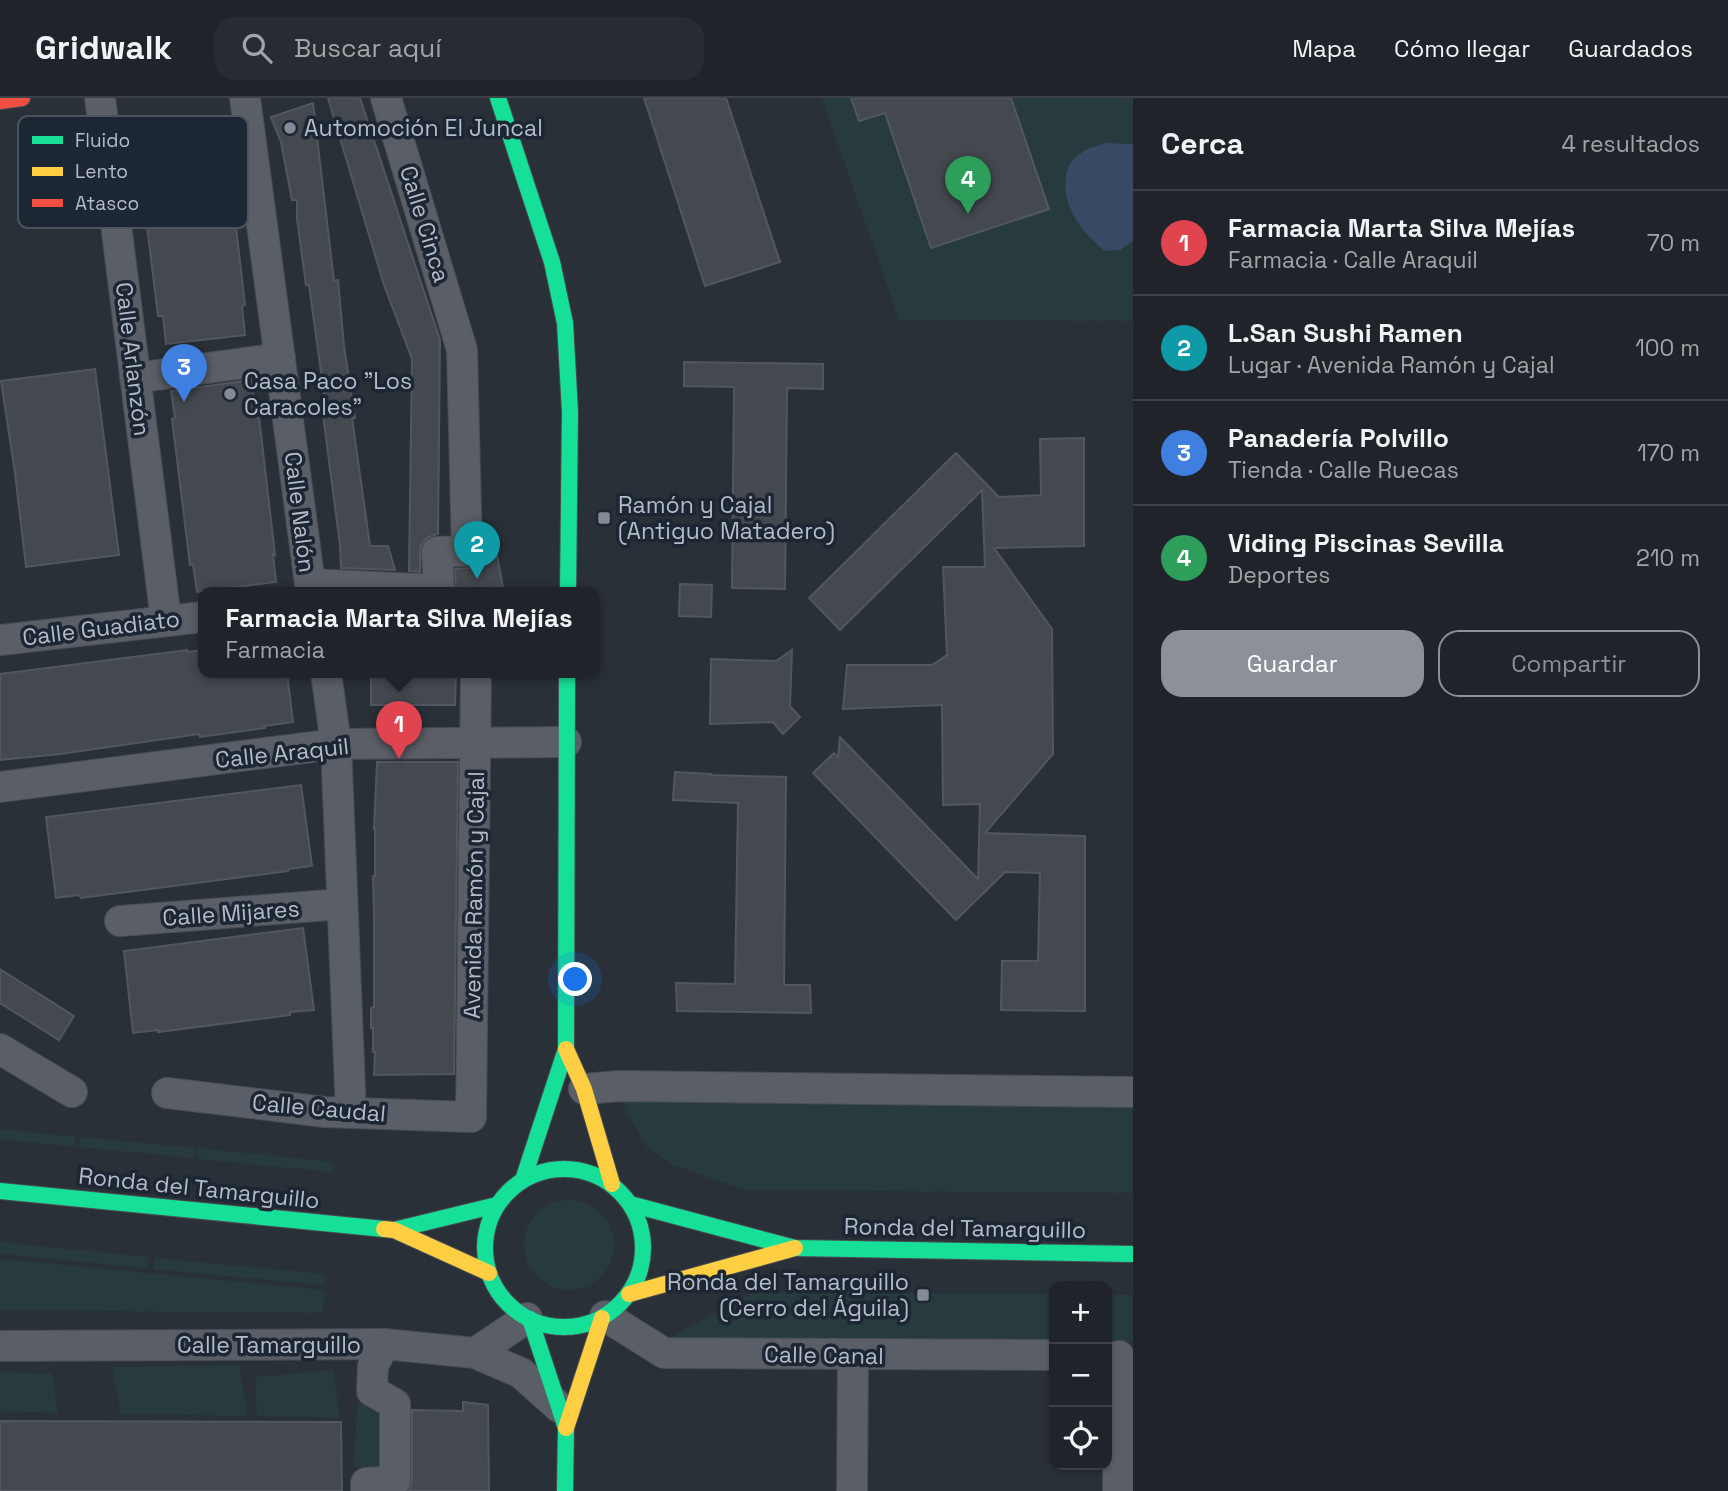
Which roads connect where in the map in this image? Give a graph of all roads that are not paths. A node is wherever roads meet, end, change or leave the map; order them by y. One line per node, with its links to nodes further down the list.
1 (22, 98): 6 (main road)
2 (100, 98): 7 (street, Calle Arlanzón)
3 (245, 98): 8 (street, Calle Nalón)
4 (386, 98): 14 (street, Calle Cinca)
5 (498, 98): 15 (main road)
6 (0, 101)
7 (102, 116)
8 (247, 116)
9 (248, 120): 11 (street, Calle Nalón)
10 (116, 228): 12 (street, Calle Arlanzón)
11 (281, 358): 12 (street); 13 (street, Calle Nalón)
12 (135, 378): 17 (street, Calle Arlanzón)
13 (311, 587)
14 (438, 587)
15 (568, 587)
16 (198, 617): 17 (street, Calle Guadiato)
17 (166, 620): 18 (street, Calle Guadiato)
18 (0, 640)
19 (327, 678): 23 (street)
20 (476, 678): 24 (street, Avenida Ramón y Cajal)
21 (567, 678): 22 (main road)
22 (566, 742): 24 (street, Calle Araquil); 29 (main road)
23 (336, 744): 24 (street, Calle Araquil); 25 (street, Calle Araquil); 26 (street)
24 (476, 744): 35 (street, Avenida Ramón y Cajal)
25 (0, 787)
26 (342, 904): 27 (street, Calle Mijares); 34 (street)
27 (120, 921)
28 (0, 1049): 31 (street)
29 (566, 1049): 30 (main road); 36 (main road)
30 (584, 1089): 32 (street); 37 (main road)
31 (72, 1092)
32 (1133, 1092)
33 (167, 1093): 34 (street, Calle Caudal)
34 (351, 1112): 35 (street, Calle Caudal)
35 (471, 1117)
36 (523, 1180): 37 (main road); 40 (main road)
37 (612, 1184): 39 (main road)
38 (0, 1191): 41 (main road, Ronda del Tamarguillo)
39 (630, 1204): 42 (main road, Ronda del Tamarguillo); 45 (main road)
40 (497, 1205): 41 (main road, Ronda del Tamarguillo); 44 (main road)
41 (394, 1230): 44 (main road, Ronda del Tamarguillo)
42 (795, 1248): 43 (main road, Ronda del Tamarguillo); 45 (main road, Ronda del Tamarguillo)
43 (1133, 1254)
44 (489, 1273): 47 (main road)
45 (629, 1294): 46 (main road)
46 (603, 1317): 47 (main road); 51 (street, Calle Canal); 54 (main road)
47 (528, 1319): 50 (street); 54 (main road)
48 (384, 1345): 49 (street, Calle Tamarguillo); 50 (street, Calle Tamarguillo); 55 (street)
49 (0, 1346)
50 (475, 1353): 54 (street, Calle Tamarguillo)
51 (853, 1355): 52 (street, Calle Canal); 57 (street)
52 (1049, 1355)
53 (1120, 1356): 58 (street)
54 (562, 1417): 56 (main road)
55 (366, 1487)
56 (565, 1491)
57 (852, 1491)
58 (1118, 1491)

